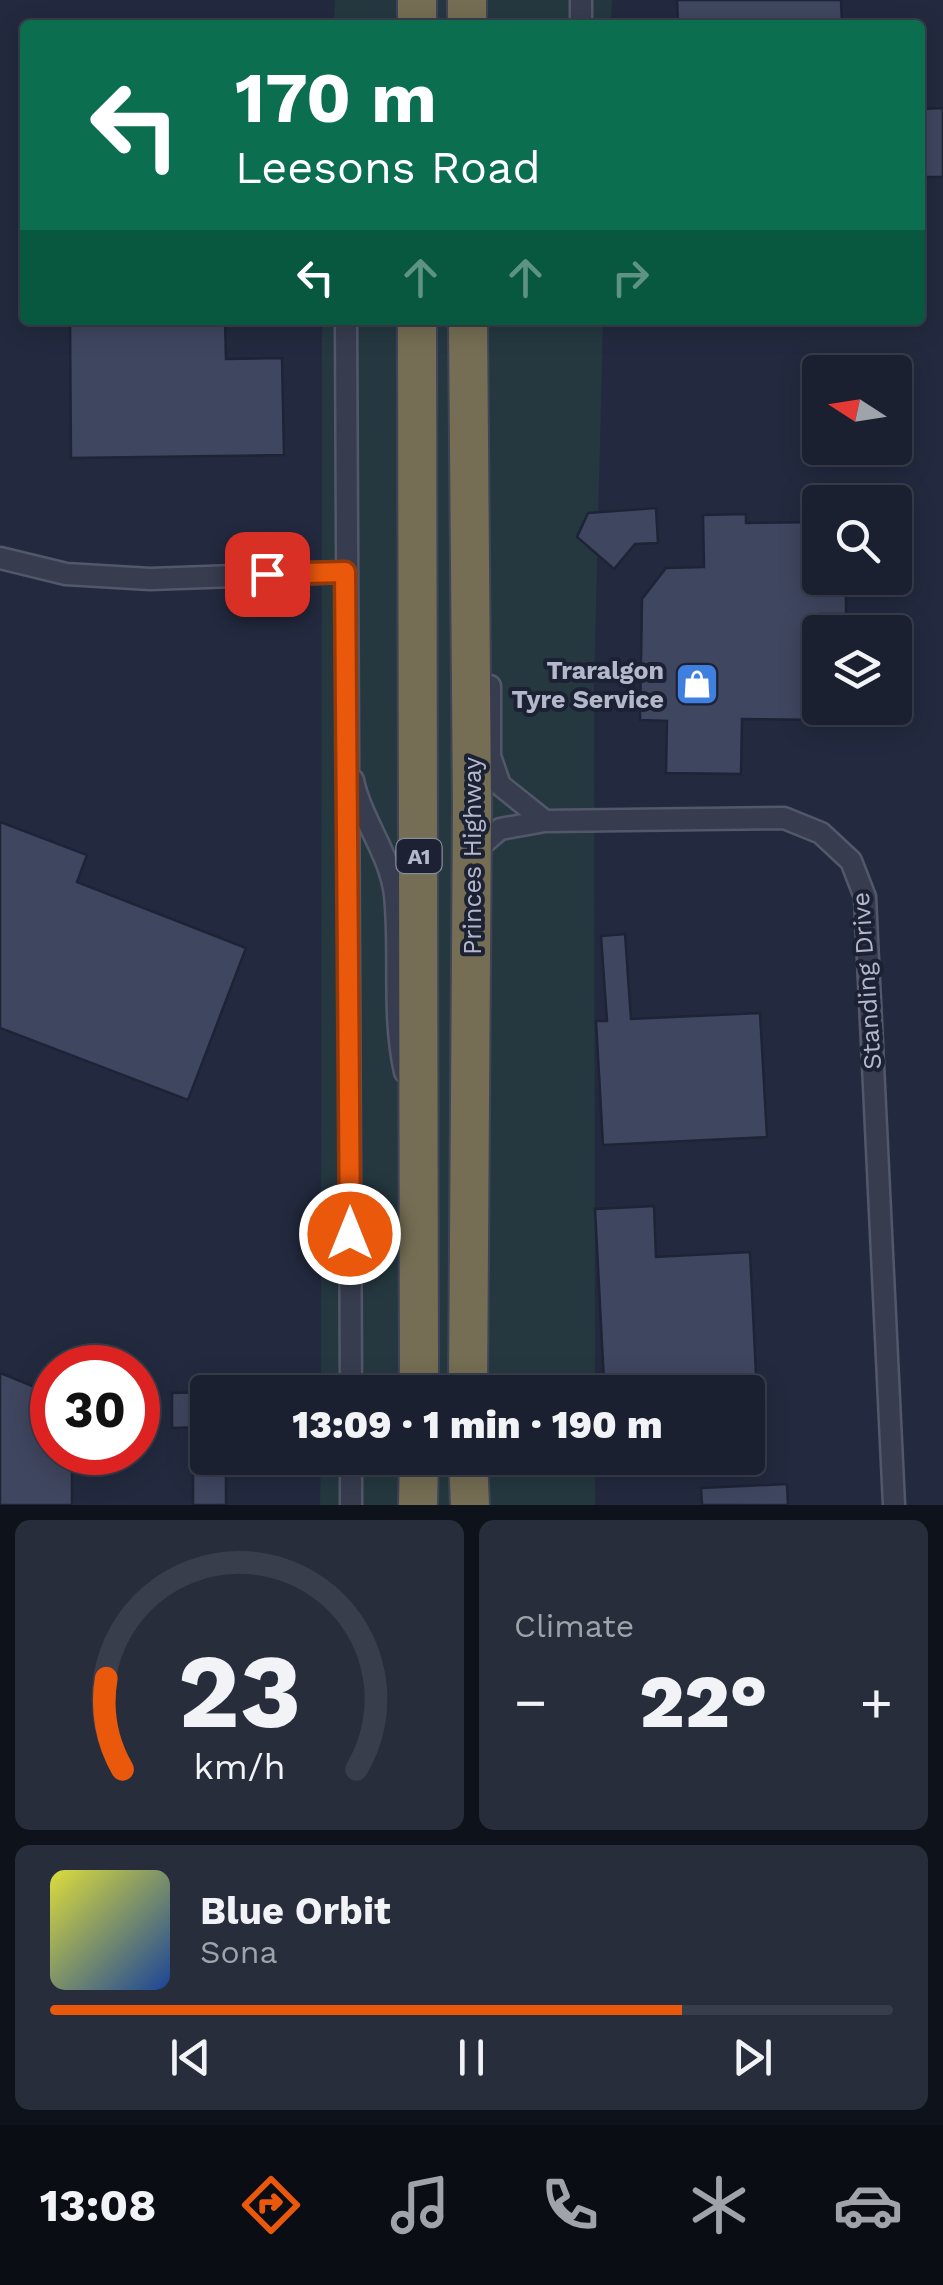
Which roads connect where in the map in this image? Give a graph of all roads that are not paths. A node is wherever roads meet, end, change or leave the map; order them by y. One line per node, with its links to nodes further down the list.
1 (346, 325): 5 (street)
2 (418, 325): 10 (highway, A1)
3 (468, 325): 6 (highway, Princes Highway / A1)
4 (0, 558): 5 (street)
5 (345, 572): 7 (street)
6 (471, 583): 8 (street); 9 (highway, Princes Highway / A1)
7 (347, 750): 10 (street); 11 (street)
8 (545, 820): 9 (street, Standing Drive); 20 (street, Standing Drive)
9 (472, 853): 13 (highway, Princes Highway / A1)
10 (419, 1132): 12 (highway, A1)
11 (351, 1375)
12 (419, 1375)
13 (468, 1375)
14 (351, 1475): 17 (street)
15 (419, 1475): 18 (highway)
16 (469, 1475): 19 (highway)
17 (351, 1505)
18 (418, 1505)
19 (470, 1505)
20 (894, 1505)

